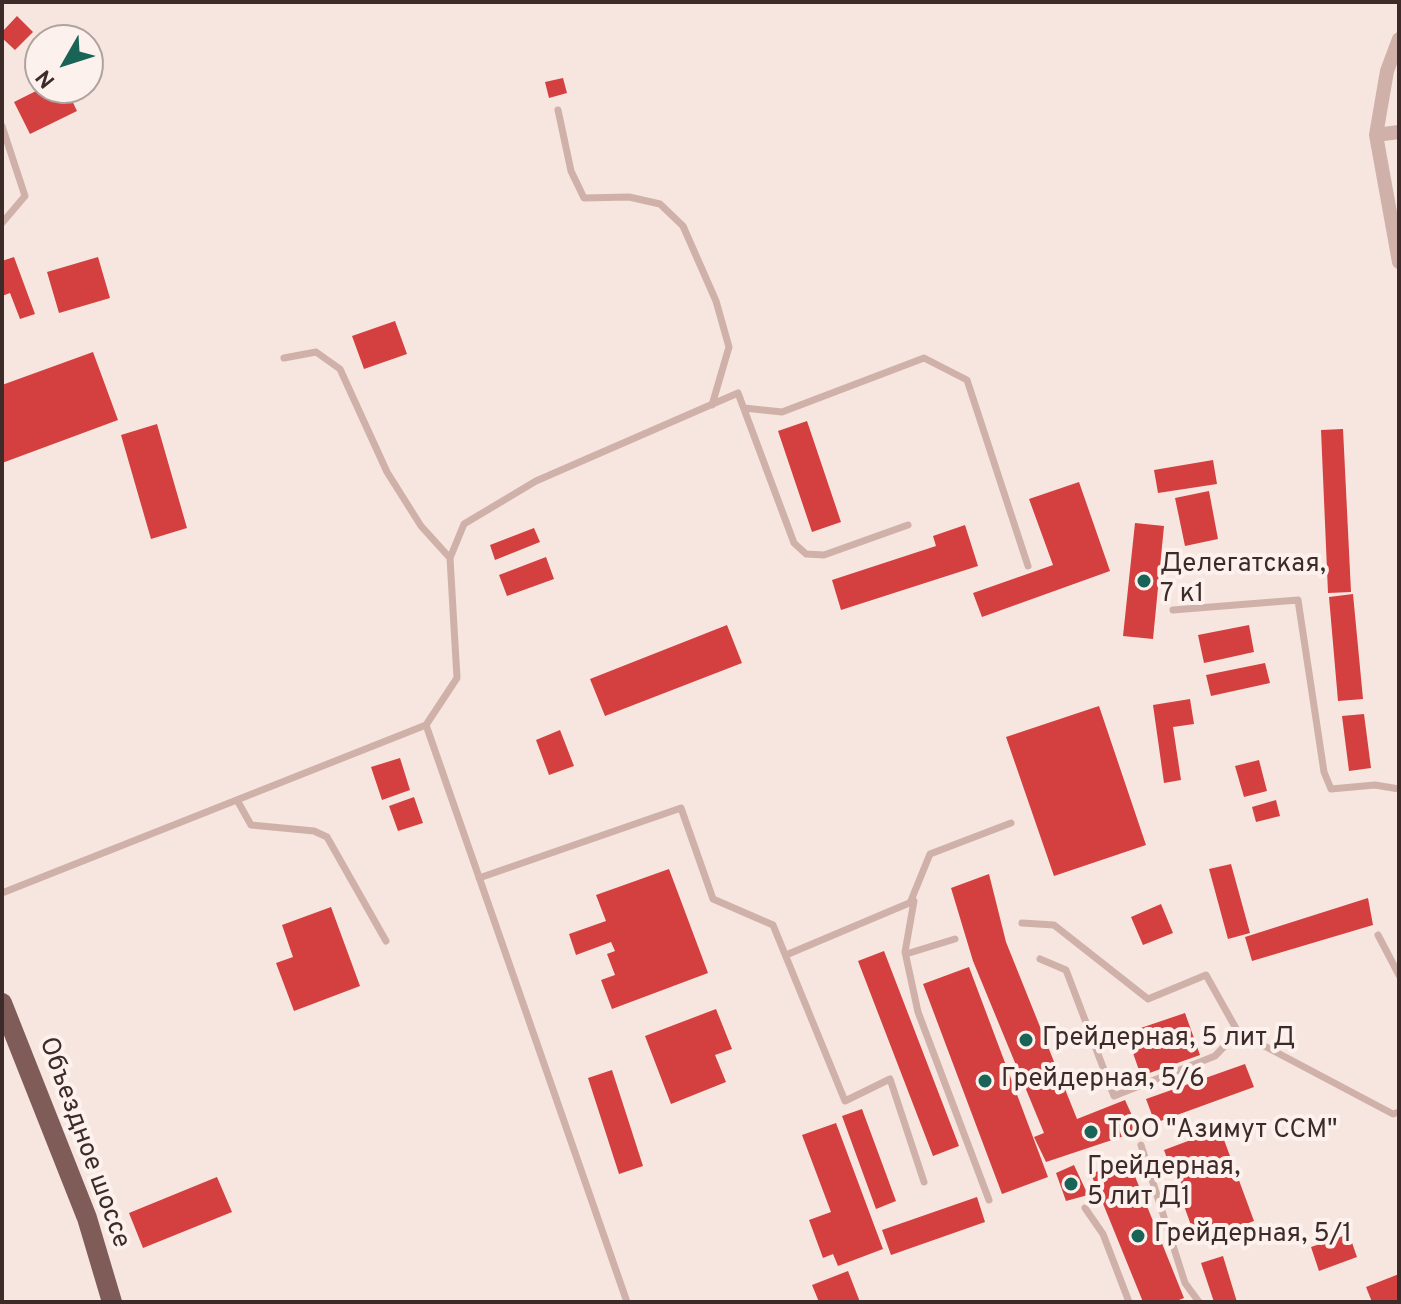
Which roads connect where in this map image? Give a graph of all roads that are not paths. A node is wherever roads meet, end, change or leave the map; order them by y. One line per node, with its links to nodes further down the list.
1 (1399, 39): 5 (street)
2 (558, 110): 9 (lane)
3 (2, 126): 6 (lane)
4 (1399, 132): 5 (street)
5 (1376, 135): 7 (street)
6 (2, 223)
7 (1399, 262)
8 (284, 358): 12 (lane)
9 (712, 405): 10 (lane); 12 (lane)
10 (744, 408): 11 (lane); 13 (lane)
11 (908, 525)
12 (450, 558): 15 (lane)
13 (1028, 566)
14 (1173, 610): 16 (lane)
15 (426, 725): 17 (lane); 19 (lane)
16 (1399, 789)
17 (237, 800): 20 (lane); 25 (lane)
18 (1011, 823): 21 (lane)
19 (479, 878): 27 (lane); 38 (lane)
20 (2, 893)
21 (910, 903): 26 (lane); 27 (lane)
22 (1022, 923): 31 (lane)
23 (1378, 935): 29 (lane)
24 (955, 939): 26 (lane)
25 (386, 941)
26 (906, 954): 35 (lane)
27 (786, 955): 34 (lane)
28 (1040, 959): 31 (lane)
29 (1399, 975)
30 (2, 1003): 37 (main road, Объездное шоссе)
31 (1238, 1032): 32 (lane)
32 (1399, 1112)
33 (1141, 1145): 40 (lane)
34 (924, 1182)
35 (989, 1200)
36 (1085, 1208): 39 (lane)
37 (112, 1302)
38 (627, 1302)
39 (1129, 1302)
40 (1199, 1302)

